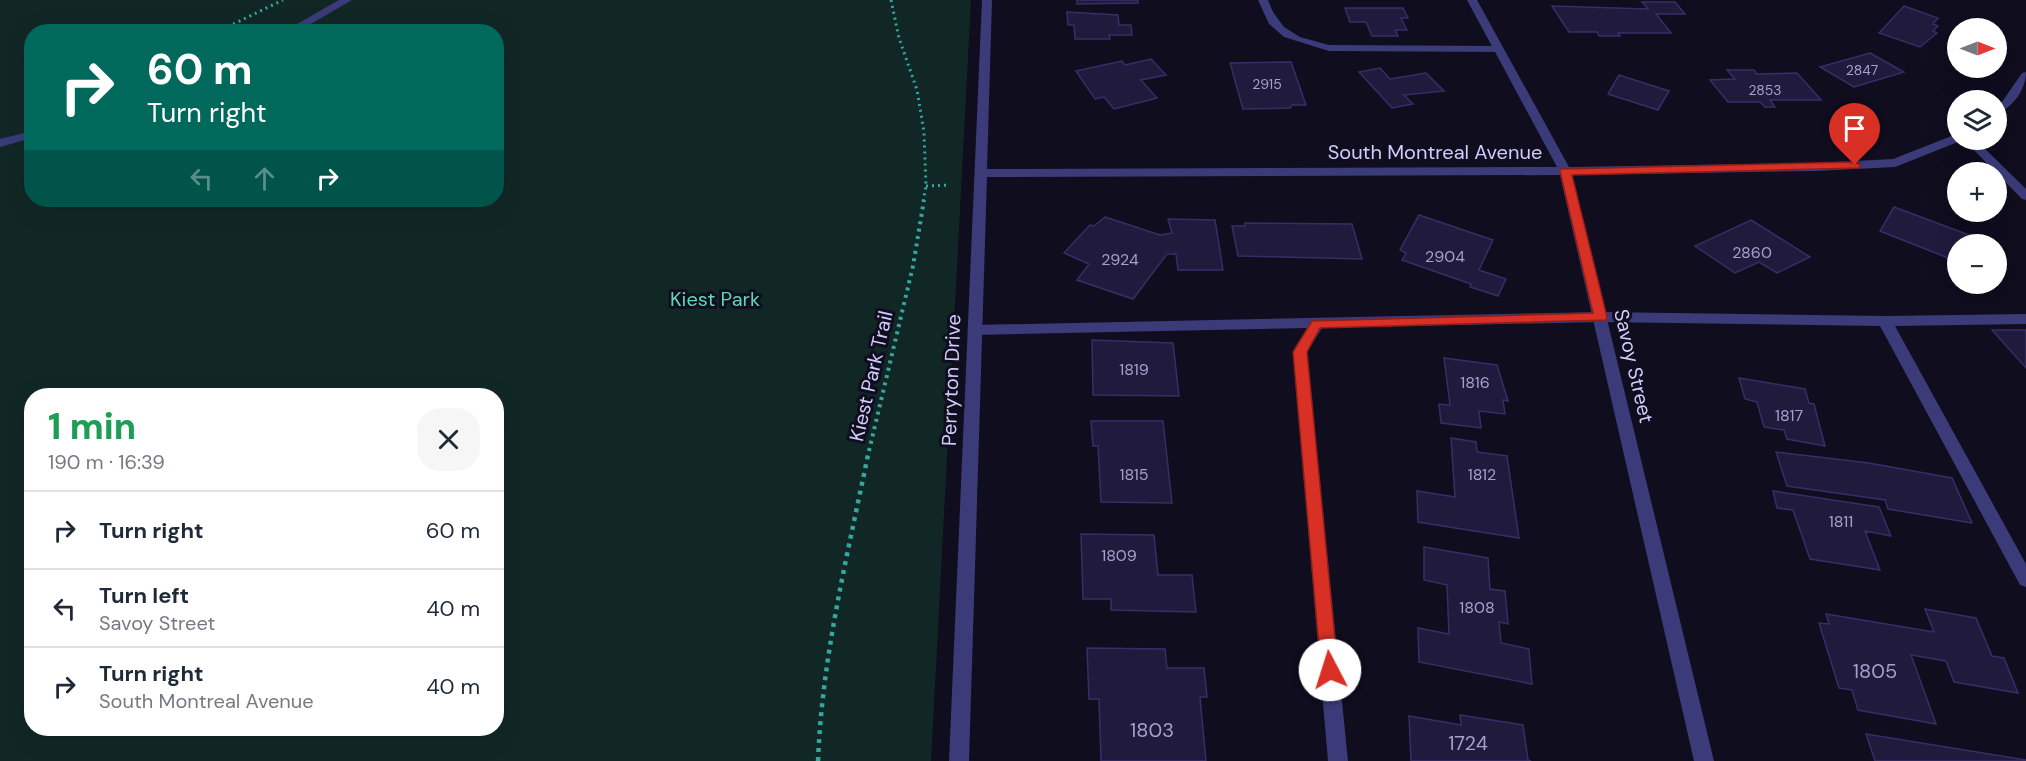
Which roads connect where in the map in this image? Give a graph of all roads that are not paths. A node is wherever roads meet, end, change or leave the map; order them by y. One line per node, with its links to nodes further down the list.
1 (347, 0): 5 (street)
2 (987, 0): 14 (street, Perryton Drive)
3 (1263, 0): 6 (street)
4 (1472, 0): 6 (street, Savoy Street)
5 (303, 24)
6 (1499, 49): 13 (street, Savoy Street)
7 (2026, 75): 8 (street)
8 (2007, 103)
9 (24, 136): 11 (street)
10 (1947, 142): 13 (street, South Montreal Avenue)
11 (0, 143)
12 (1980, 150): 15 (street)
13 (1565, 171): 14 (street, South Montreal Avenue); 16 (street, Savoy Street)
14 (980, 173): 20 (street, Perryton Drive)
15 (2026, 196)
16 (1601, 317): 18 (street); 19 (street); 24 (street, Savoy Street)
17 (2026, 319): 18 (street)
18 (1885, 321): 21 (street)
19 (1317, 324): 20 (street); 23 (street)
20 (974, 330): 22 (street, Perryton Drive)
21 (2026, 580)
22 (958, 761)
23 (1338, 761)
24 (1704, 761)

